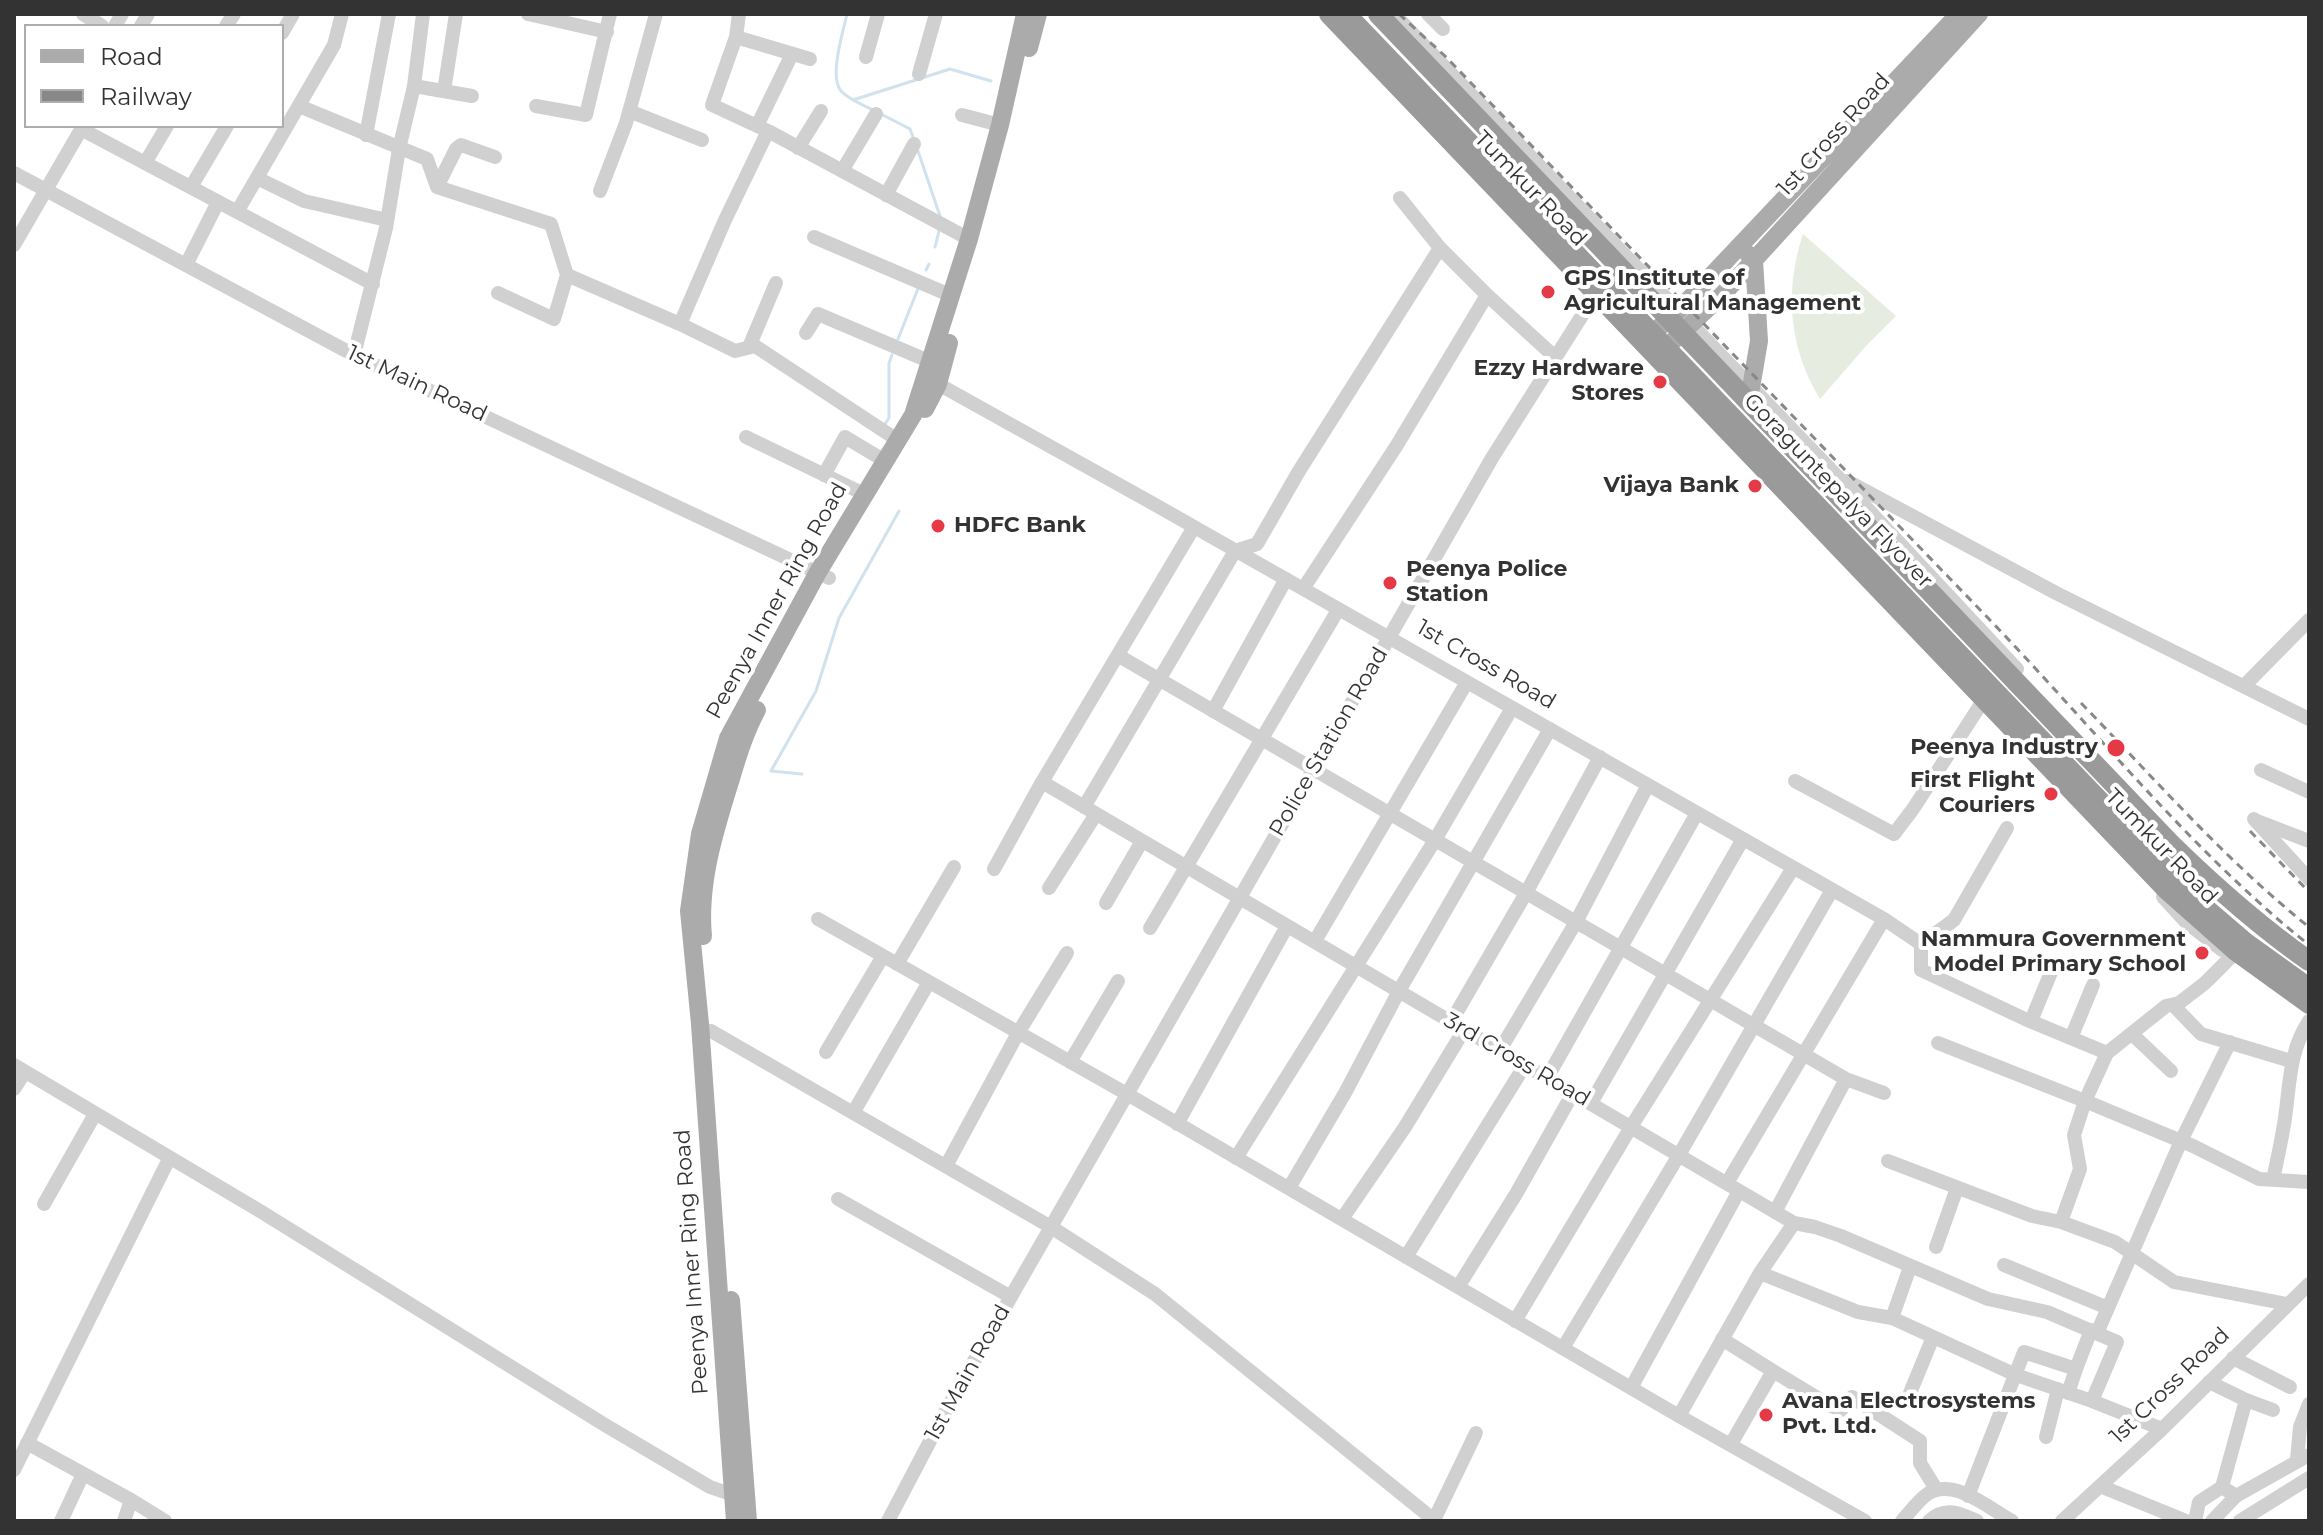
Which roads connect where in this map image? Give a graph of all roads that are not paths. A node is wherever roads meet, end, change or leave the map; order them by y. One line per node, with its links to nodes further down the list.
1 (342, 14): 31 (street)
2 (389, 14): 42 (street)
3 (423, 14): 28 (street)
4 (456, 14): 29 (street)
5 (534, 14): 22 (street)
6 (610, 14): 22 (street)
7 (656, 14): 33 (street)
8 (739, 14): 23 (street)
9 (878, 14): 25 (street)
10 (936, 14): 27 (street)
11 (1317, 14): 73 (street)
12 (1329, 14): 73 (highway, Tumkur Road)
13 (1346, 14): 156 (highway, Goraguntepalya Flyover, bridge)
14 (1364, 14): 151 (highway, Goraguntepalya Flyover)
15 (1378, 14): 68 (highway, Tumkur Road)
16 (1394, 14): 76 (street)
17 (1428, 14): 21 (street)
18 (1959, 14): 64 (main road, 1st Cross Road)
19 (1979, 14): 66 (main road, 1st Cross Road)
20 (1026, 15): 37 (main road, Peenya Inner Ring Road); 83 (main road, Peenya Inner Ring Road)
21 (1443, 29)
22 (607, 32): 32 (street)
23 (736, 37): 24 (street); 41 (street)
24 (792, 54): 26 (street); 41 (street)
25 (866, 57)
26 (810, 59)
27 (919, 74)
28 (414, 86): 29 (street); 46 (street)
29 (444, 91): 30 (street)
30 (472, 96)
31 (299, 106): 42 (street); 51 (street)
32 (536, 106)
33 (629, 111): 43 (street); 55 (street)
34 (821, 111): 45 (street)
35 (876, 114): 49 (street)
36 (962, 115): 37 (street)
37 (1000, 125): 62 (main road, Peenya Inner Ring Road)
38 (82, 128): 48 (street); 54 (street)
39 (166, 128): 48 (street)
40 (226, 128): 52 (street)
41 (762, 129): 45 (street); 77 (street)
42 (366, 135): 46 (street)
43 (702, 140)
44 (914, 144): 56 (street)
45 (798, 148): 49 (street)
46 (399, 149): 53 (street); 60 (street)
47 (495, 157): 53 (street)
48 (145, 163): 52 (street)
49 (842, 171): 56 (street)
50 (14, 173): 54 (street, 1st Main Road)
51 (257, 178): 59 (street); 60 (street)
52 (191, 187): 58 (street)
53 (437, 187): 69 (street)
54 (46, 190): 63 (street); 67 (street, 1st Main Road)
55 (600, 191)
56 (886, 195): 62 (street)
57 (1400, 198): 65 (street)
58 (218, 202): 59 (street); 67 (street)
59 (237, 212): 71 (street)
60 (387, 220): 71 (street)
61 (814, 237): 75 (street)
62 (969, 239): 75 (main road, Peenya Inner Ring Road)
63 (14, 245)
64 (1740, 245): 66 (main road); 76 (main road, 1st Cross Road)
65 (1440, 248): 74 (street); 92 (street)
66 (1754, 260): 76 (main road, 1st Cross Road); 84 (main road)
67 (186, 265): 81 (street, 1st Main Road)
68 (1619, 266): 73 (street, Police Station Road); 76 (highway, Tumkur Road)
69 (567, 275): 72 (street); 77 (street)
70 (776, 283): 79 (street)
71 (373, 284): 81 (street)
72 (498, 293)
73 (1592, 294): 80 (highway, Tumkur Road); 82 (street, Police Station Road); 103 (street)
74 (1487, 295): 82 (street); 95 (street)
75 (952, 296): 83 (main road, Peenya Inner Ring Road)
76 (1680, 322): 80 (main road, 1st Cross Road); 84 (street); 147 (highway, Tumkur Road)
77 (680, 324): 79 (street)
78 (806, 333): 83 (street, 1st Cross Road)
79 (749, 347): 86 (street)
80 (1650, 349): 159 (highway, Tumkur Road)
81 (354, 355): 93 (street, 1st Main Road)
82 (1556, 358): 98 (street, Police Station Road)
83 (931, 374): 86 (main road, Peenya Inner Ring Road); 91 (street, 1st Cross Road); 93 (main road, Peenya Inner Ring Road)
84 (1751, 388): 89 (street)
85 (746, 437): 88 (street)
86 (899, 441): 87 (main road, Peenya Inner Ring Road)
87 (885, 461): 88 (street); 90 (main road, Peenya Inner Ring Road)
88 (824, 475): 90 (street)
89 (1836, 475): 102 (street); 144 (street)
90 (864, 494): 93 (main road, Peenya Inner Ring Road)
91 (1194, 527): 92 (street, 1st Cross Road); 99 (street)
92 (1235, 551): 94 (street, 1st Cross Road); 100 (street)
93 (823, 575): 167 (main road, Peenya Inner Ring Road); 253 (main road, Peenya Inner Ring Road)
94 (1286, 579): 95 (street, 1st Cross Road); 105 (street)
95 (1303, 589): 96 (street, 1st Cross Road)
96 (1338, 610): 98 (street, 1st Cross Road); 108 (street)
97 (2309, 620): 102 (street)
98 (1389, 638): 101 (street, 1st Cross Road); 110 (street, Police Station Road)
99 (1119, 656): 100 (street); 113 (street)
100 (1159, 679): 105 (street); 116 (street)
101 (1467, 682): 104 (street, 1st Cross Road); 118 (street)
102 (2244, 686): 106 (street)
103 (1981, 704): 112 (street); 146 (street)
104 (1512, 708): 107 (street, 1st Cross Road); 121 (street)
105 (1213, 711): 108 (street)
106 (2309, 719)
107 (1550, 729): 109 (street, 1st Cross Road); 124 (street)
108 (1263, 740): 110 (street); 126 (street)
109 (1600, 757): 114 (street, 1st Cross Road); 132 (street)
110 (1313, 769): 118 (street); 133 (street, Police Station Road)
111 (2261, 770): 115 (street)
112 (1795, 781)
113 (1042, 782): 116 (street, 3rd Cross Road); 128 (street)
114 (1648, 785): 117 (street, 1st Cross Road); 137 (street)
115 (2309, 792)
116 (1090, 810): 122 (street, 3rd Cross Road); 130 (street)
117 (1697, 813): 120 (street, 1st Cross Road); 142 (street)
118 (1390, 814): 121 (street); 140 (street)
119 (2007, 828): 141 (street)
120 (1743, 839): 127 (street, 1st Cross Road); 152 (street)
121 (1435, 840): 124 (street); 150 (street)
122 (1142, 841): 126 (street, 3rd Cross Road); 134 (street)
123 (2309, 841): 129 (street)
124 (1472, 861): 132 (street); 157 (street)
125 (954, 867): 148 (street)
126 (1187, 867): 133 (street, 3rd Cross Road); 139 (street)
127 (1793, 868): 131 (street, 1st Cross Road); 158 (street)
128 (994, 869)
129 (2309, 879)
130 (1049, 888)
131 (1832, 890): 136 (street, 1st Cross Road); 165 (street)
132 (1526, 893): 137 (street); 164 (street)
133 (1240, 898): 138 (street, 3rd Cross Road); 187 (street, Police Station Road)
134 (1106, 903)
135 (818, 919): 145 (street)
136 (1884, 919): 141 (street, 1st Cross Road); 176 (street)
137 (1576, 922): 142 (street); 173 (street)
138 (1287, 926): 140 (street, 3rd Cross Road); 192 (street)
139 (1150, 928)
140 (1315, 941): 150 (street, 3rd Cross Road)
141 (1921, 944): 162 (street)
142 (1619, 947): 152 (street); 182 (street)
143 (1067, 953): 168 (street)
144 (2309, 954)
145 (883, 956): 148 (street); 174 (street)
146 (2231, 957): 160 (street); 161 (street)
147 (2309, 961)
148 (897, 964): 154 (street)
149 (2054, 965): 162 (street)
150 (1356, 966): 157 (street, 3rd Cross Road); 196 (street)
151 (2309, 972)
152 (1664, 974): 158 (street); 189 (street)
153 (1118, 981): 178 (street)
154 (929, 982): 168 (street); 190 (street)
155 (2093, 985): 170 (street)
156 (2309, 988)
157 (1399, 991): 164 (street, 3rd Cross Road); 203 (street)
158 (1710, 1000): 165 (street); 193 (street)
159 (2309, 1004)
160 (2173, 1005): 169 (street); 171 (street)
161 (2309, 1014)
162 (2031, 1021): 170 (street)
163 (2309, 1021): 177 (street)
164 (1451, 1022): 166 (street, 3rd Cross Road)
165 (1753, 1025): 176 (street); 195 (street)
166 (1464, 1030): 173 (street, 3rd Cross Road); 208 (street)
167 (711, 1031): 190 (street); 253 (main road, Peenya Inner Ring Road)
168 (1018, 1033): 178 (street); 199 (street)
169 (2132, 1034): 175 (street); 181 (street)
170 (2071, 1038): 175 (street)
171 (2230, 1042): 177 (street); 194 (street)
172 (1938, 1043): 188 (street)
173 (1500, 1050): 179 (street, 3rd Cross Road)
174 (826, 1052)
175 (2107, 1053): 188 (street)
176 (1805, 1055): 183 (street); 202 (street)
177 (2291, 1061): 200 (street)
178 (1070, 1062): 187 (street)
179 (1525, 1065): 182 (street, 3rd Cross Road); 214 (street)
180 (19, 1068): 184 (street); 191 (street)
181 (2171, 1071)
182 (1547, 1078): 185 (street, 3rd Cross Road)
183 (1846, 1079): 186 (street); 207 (street)
184 (14, 1089)
185 (1573, 1093): 189 (street, 3rd Cross Road); 219 (street)
186 (1884, 1093)
187 (1127, 1094): 192 (street); 211 (street, Police Station Road)
188 (2085, 1101): 194 (street); 209 (street)
189 (1591, 1103): 193 (street, 3rd Cross Road)
190 (853, 1113): 199 (street)
191 (95, 1114): 197 (street); 206 (street)
192 (1177, 1124): 196 (street)
193 (1631, 1127): 195 (street, 3rd Cross Road); 224 (street)
194 (2181, 1141): 200 (street); 213 (street)
195 (1679, 1155): 202 (street, 3rd Cross Road); 228 (street)
196 (1236, 1158): 203 (street)
197 (169, 1159): 246 (street); 253 (street)
198 (1888, 1161): 204 (street)
199 (946, 1166): 211 (street)
200 (2273, 1180): 201 (street)
201 (2309, 1182)
202 (1733, 1187): 207 (street, 3rd Cross Road); 235 (street)
203 (1289, 1188): 208 (street)
204 (1957, 1188): 209 (street); 212 (street)
205 (838, 1199): 220 (street)
206 (44, 1204)
207 (1775, 1212): 210 (street, 3rd Cross Road)
208 (1342, 1219): 214 (street)
209 (2061, 1222): 213 (street)
210 (1794, 1223): 216 (street, 3rd Cross Road); 217 (street)
211 (1051, 1227): 220 (street, 1st Main Road); 244 (street)
212 (1936, 1247)
213 (2131, 1253): 221 (street); 222 (street)
214 (1406, 1257): 219 (street)
215 (2004, 1265): 222 (street)
216 (1910, 1267): 223 (street); 225 (street, 3rd Cross Road)
217 (1760, 1273): 223 (street); 227 (street)
218 (2309, 1284): 221 (street, 1st Cross Road)
219 (1458, 1287): 224 (street)
220 (1011, 1297): 266 (street, 1st Main Road)
221 (2287, 1304): 229 (street, 1st Cross Road)
222 (2108, 1308): 225 (street)
223 (1892, 1318): 226 (street)
224 (1515, 1321): 228 (street)
225 (2094, 1332): 230 (street); 239 (street)
226 (1933, 1337): 232 (street); 237 (street)
227 (1722, 1339): 231 (street); 242 (street)
228 (1563, 1348): 235 (street)
229 (2233, 1358): 233 (street, 1st Cross Road); 234 (street)
230 (2076, 1369): 232 (street); 236 (street)
231 (1773, 1371): 247 (street); 255 (street)
232 (2016, 1375): 236 (street); 256 (street)
233 (2209, 1382): 238 (street); 243 (street, 1st Cross Road)
234 (2290, 1387)
235 (1631, 1388): 242 (street)
236 (2063, 1391): 239 (street); 245 (street)
237 (1910, 1393)
238 (2246, 1400): 241 (street); 254 (street)
239 (2092, 1401): 243 (street)
240 (2309, 1404): 248 (street)
241 (2273, 1410)
242 (1679, 1416): 247 (street)
243 (2162, 1429): 252 (street, 1st Cross Road)
244 (1476, 1433)
245 (2046, 1437)
246 (27, 1443): 249 (street); 250 (street)
247 (1731, 1444): 267 (street)
248 (2303, 1457): 257 (street)
249 (14, 1470)
250 (83, 1474): 258 (street); 261 (street)
251 (2309, 1478): 274 (street)
252 (2100, 1486): 259 (street, 1st Cross Road); 272 (street)
253 (738, 1487): 264 (main road, Peenya Inner Ring Road); 265 (main road, Peenya Inner Ring Road)
254 (2222, 1487): 257 (street); 273 (street)
255 (1936, 1489): 256 (street); 268 (street)
256 (1968, 1496): 271 (street)
257 (2236, 1496): 260 (street)
258 (131, 1500): 262 (street); 263 (street)
259 (2069, 1519)
260 (2219, 1519)
261 (61, 1521)
262 (124, 1521)
263 (165, 1521)
264 (735, 1521)
265 (748, 1521)
266 (888, 1521)
267 (1865, 1521)
268 (1902, 1521)
269 (1929, 1521): 270 (street)
270 (1977, 1521)
271 (2012, 1521)
272 (2186, 1521)
273 (2195, 1521)
274 (2240, 1521)

